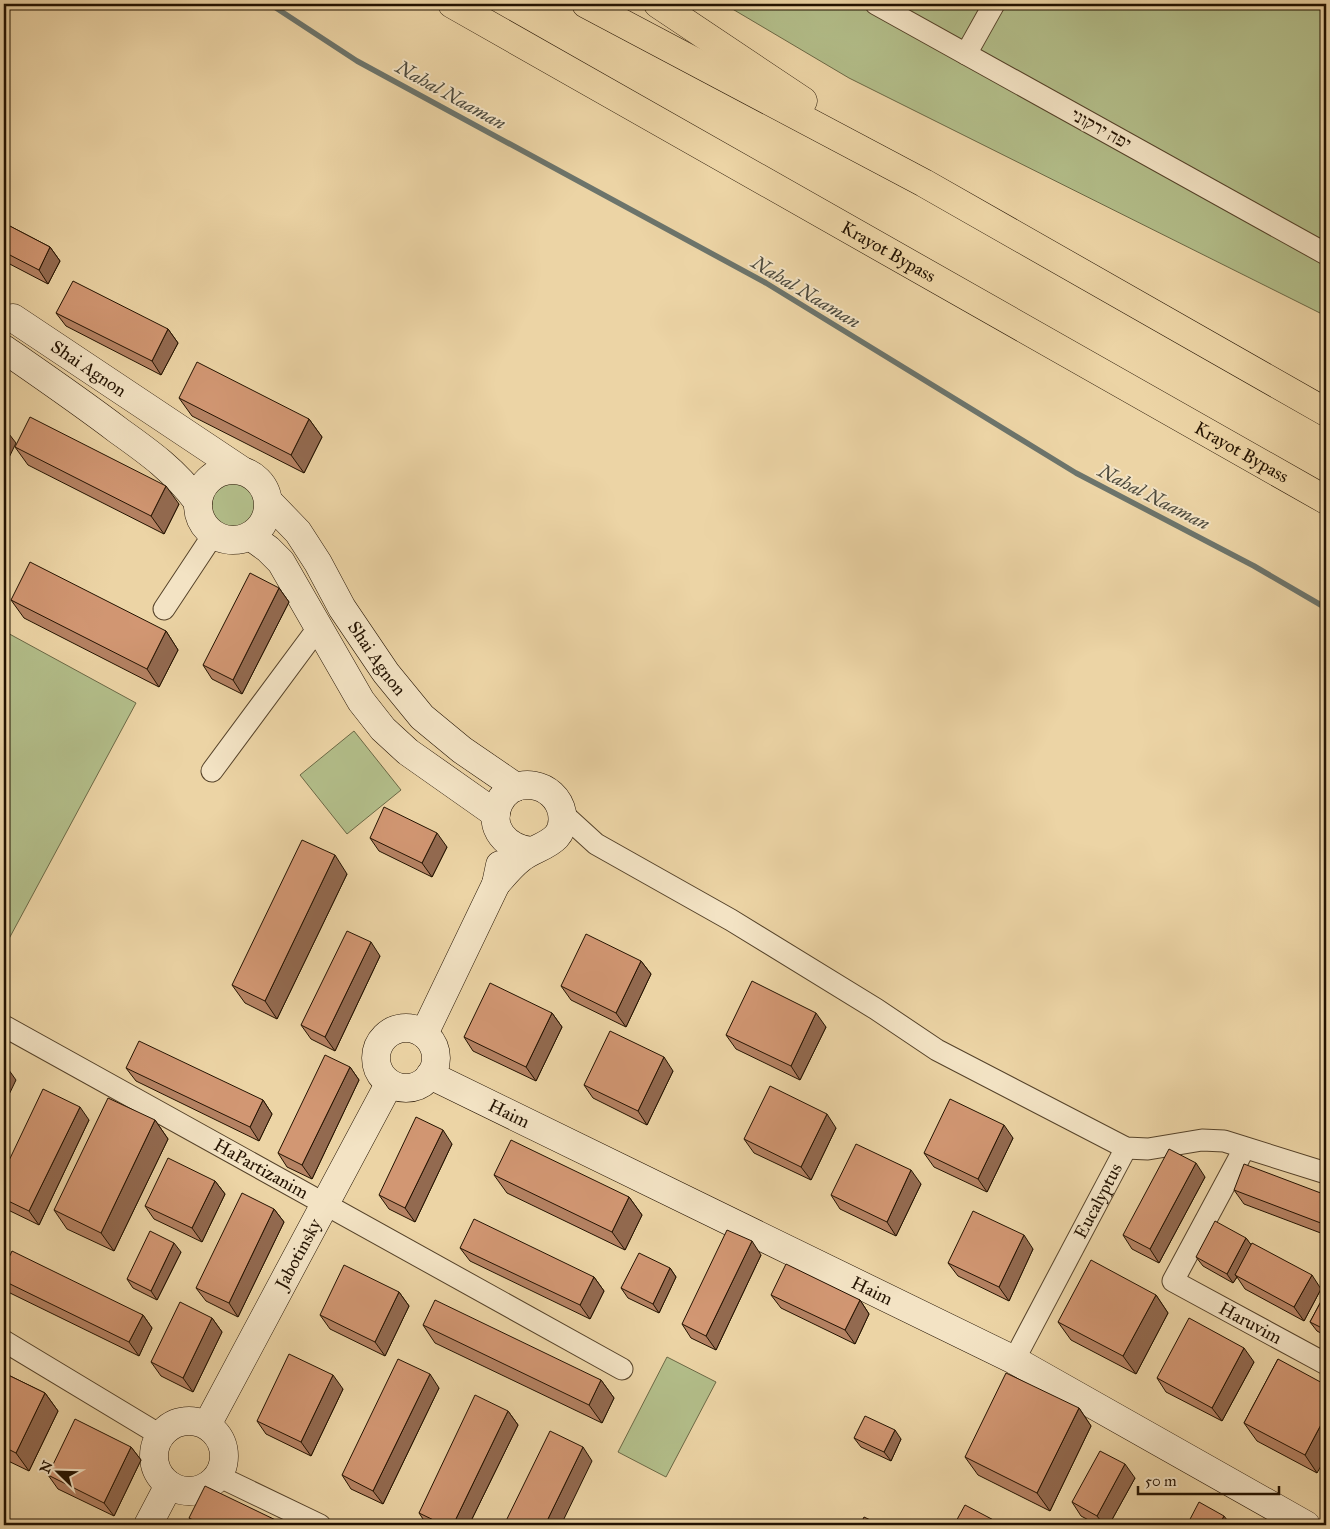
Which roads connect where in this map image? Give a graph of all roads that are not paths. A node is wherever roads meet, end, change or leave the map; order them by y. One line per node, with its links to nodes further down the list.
1 (452, 4): 13 (highway, Krayot Bypass)
2 (586, 4): 7 (highway)
3 (658, 4): 7 (highway)
4 (876, 4): 6 (street, יפה ירקוני)
5 (994, 4): 6 (street)
6 (966, 54): 8 (street, יפה ירקוני)
7 (924, 183): 11 (highway)
8 (1326, 254)
9 (8, 311): 10 (street); 12 (street, Shai Agnon)
10 (4, 349): 14 (street, Shai Agnon)
11 (1326, 412)
12 (241, 470): 14 (street); 15 (street)
13 (1326, 500)
14 (198, 502): 16 (street)
15 (269, 502): 17 (street); 21 (street, Shai Agnon)
16 (213, 534): 17 (street); 18 (street)
17 (250, 536): 19 (street, Shai Agnon)
18 (164, 609)
19 (318, 628): 20 (street); 23 (street, Shai Agnon)
20 (212, 771)
21 (516, 787): 22 (street); 23 (street)
22 (562, 813): 24 (street); 25 (street)
23 (499, 825): 25 (street); 26 (street)
24 (596, 844): 25 (street); 31 (street)
25 (541, 846): 26 (street)
26 (496, 884): 28 (street)
27 (4, 1026): 34 (street, HaPartizanim)
28 (424, 1034): 29 (street); 30 (street)
29 (430, 1076): 30 (street); 36 (street, Haim)
30 (389, 1084): 34 (street, Jabotinsky)
31 (1126, 1148): 32 (street, Eucalyptus); 36 (street, Eucalyptus)
32 (1244, 1149): 33 (street, Eucalyptus); 37 (street, Haruvim)
33 (1326, 1173)
34 (325, 1204): 38 (street, HaPartizanim); 39 (street, Jabotinsky)
35 (4, 1341): 40 (street)
36 (1014, 1360): 45 (street, Haim)
37 (1326, 1364)
38 (622, 1369)
39 (207, 1425): 40 (street); 41 (street)
40 (160, 1435): 42 (street)
41 (218, 1476): 42 (street); 44 (street)
42 (169, 1485): 43 (street)
43 (148, 1525)
44 (320, 1525)
45 (1306, 1525)

